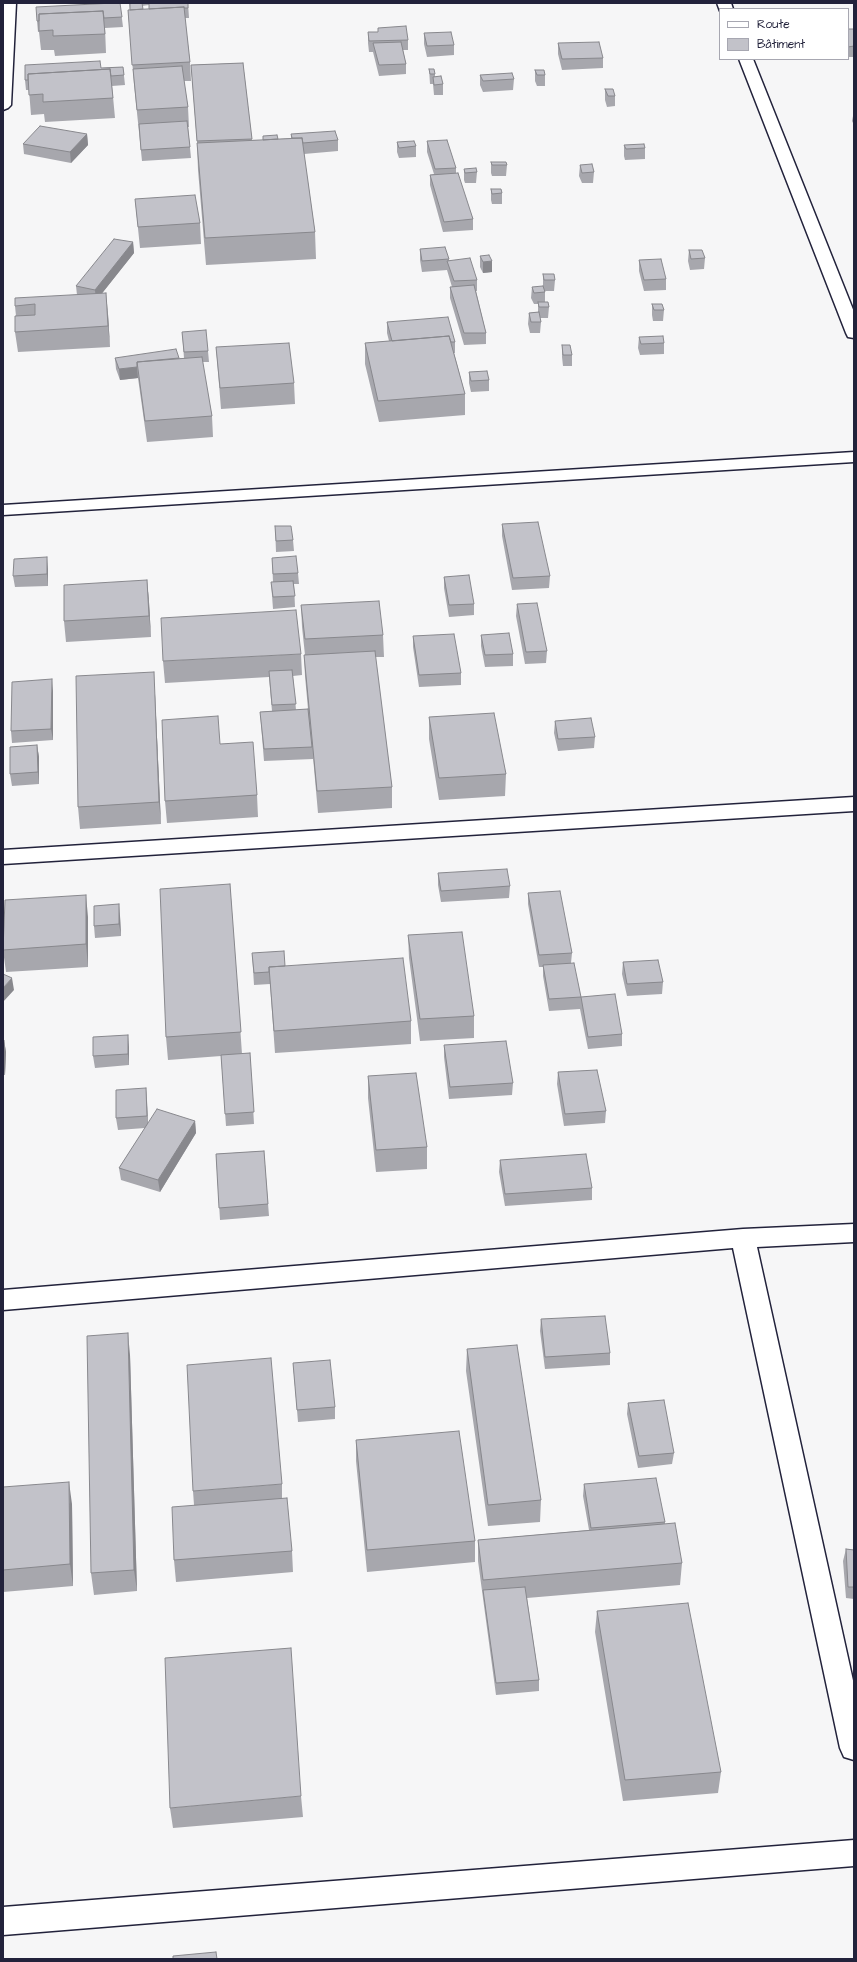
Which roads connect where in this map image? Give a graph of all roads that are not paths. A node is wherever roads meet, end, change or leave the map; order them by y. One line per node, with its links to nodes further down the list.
1 (9, 3): 3 (street)
2 (746, 60): 4 (street)
3 (3, 105)
4 (854, 333)
5 (854, 457): 6 (street)
6 (3, 510)
7 (854, 804): 8 (street)
8 (3, 857)
9 (854, 1233): 10 (street)
10 (742, 1238): 11 (street); 12 (street)
11 (3, 1300)
12 (854, 1748)
13 (854, 1854): 14 (street)
14 (3, 1922)

